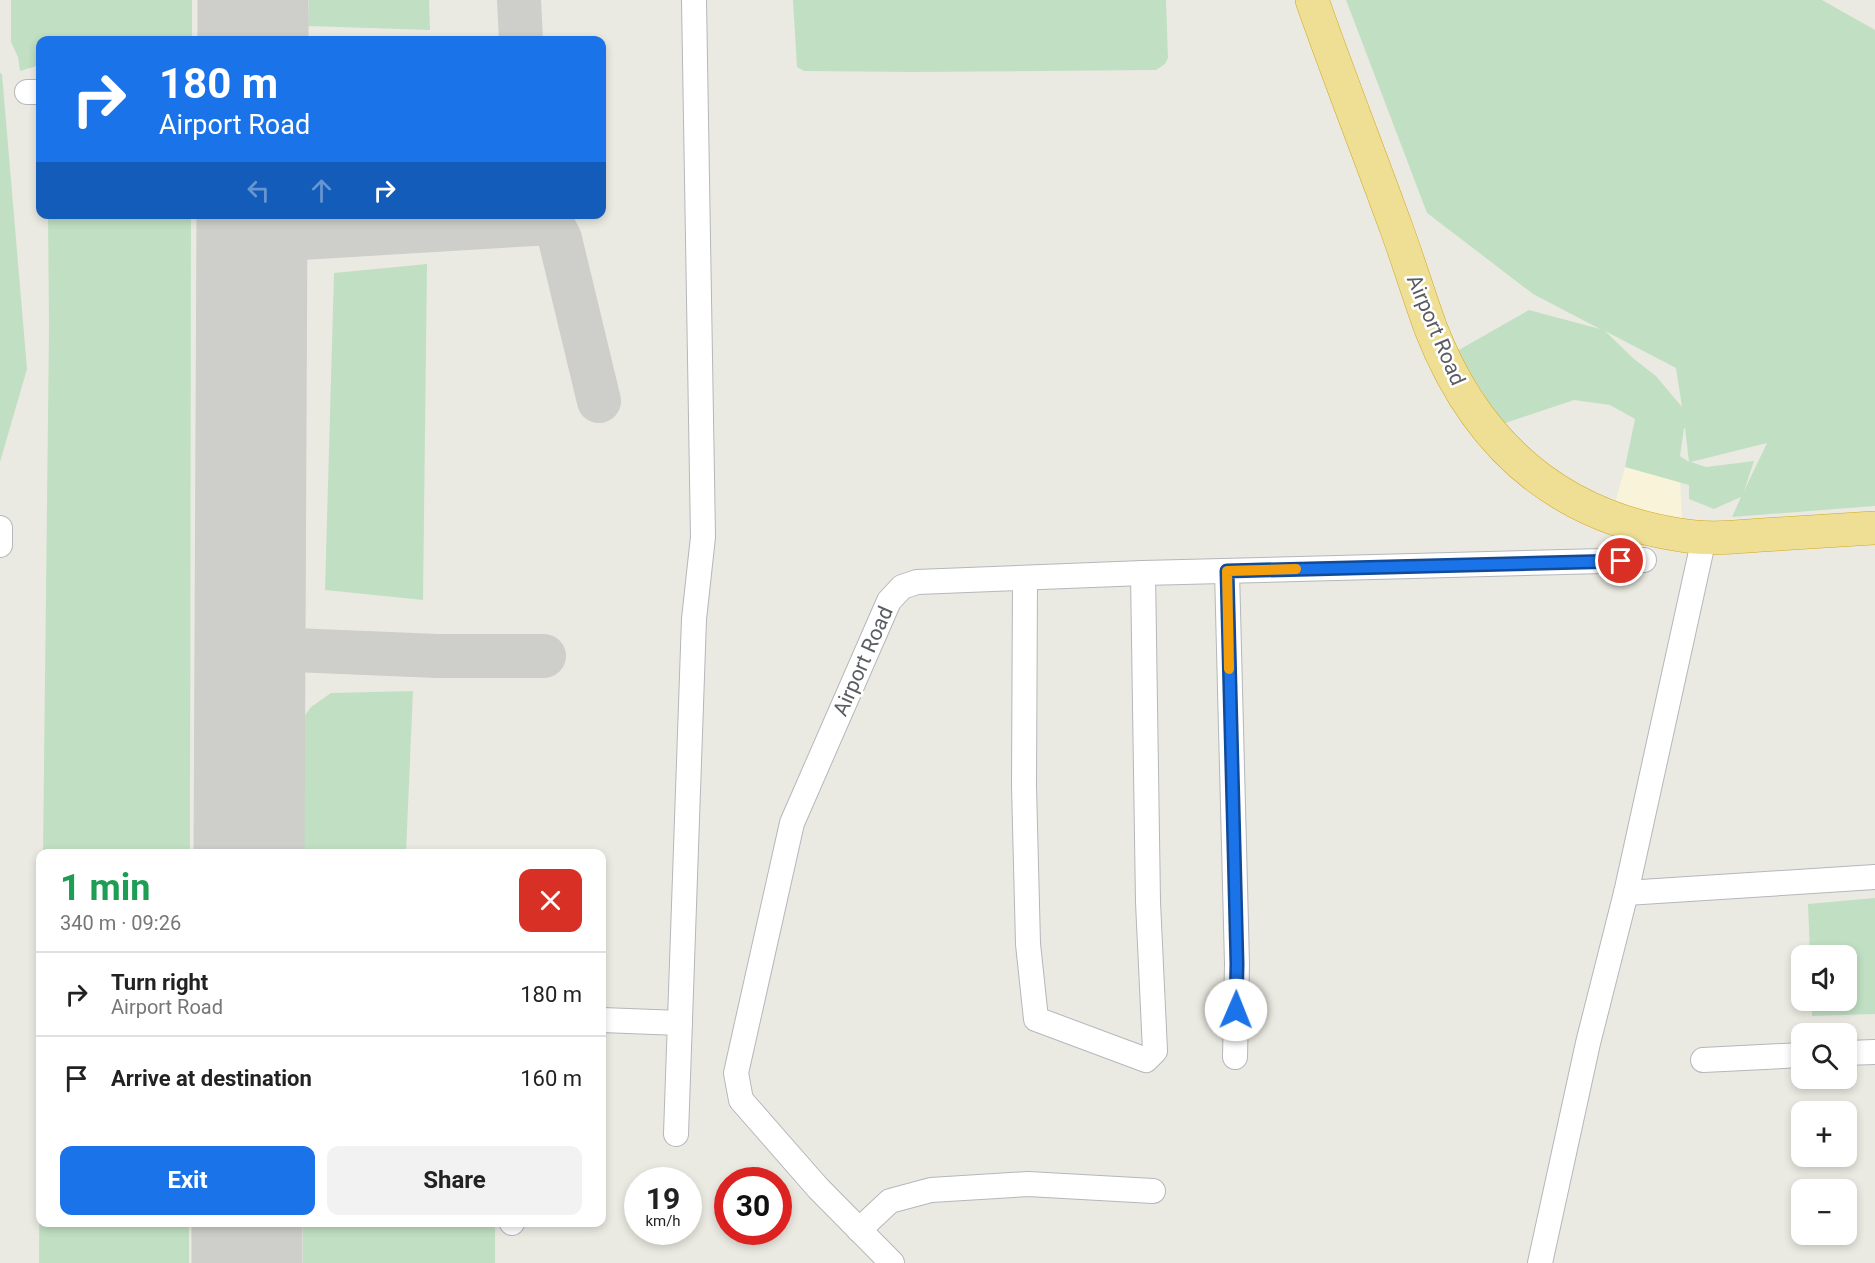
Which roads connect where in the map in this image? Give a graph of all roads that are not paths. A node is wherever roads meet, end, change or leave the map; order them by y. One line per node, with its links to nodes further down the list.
1 (694, 0): 14 (street)
2 (1312, 0): 5 (highway, Airport Road)
3 (0, 528): 6 (street)
4 (1875, 528): 5 (highway, Airport Road)
5 (1704, 538): 12 (street)
6 (0, 545)
7 (1644, 560): 8 (street, Airport Road)
8 (1227, 571): 9 (street, Airport Road); 18 (street)
9 (1143, 573): 10 (street, Airport Road); 10 (street)
10 (1025, 579): 22 (street, Airport Road)
11 (1875, 877): 12 (street)
12 (1626, 893): 24 (street)
13 (606, 1020): 14 (street)
14 (680, 1023): 20 (street)
15 (1875, 1052): 16 (street)
16 (1857, 1053)
17 (1791, 1056): 19 (street)
18 (1234, 1057)
19 (1703, 1060)
20 (676, 1134)
21 (1153, 1191): 22 (street)
22 (859, 1230): 23 (street, Airport Road)
23 (892, 1263)
24 (1540, 1263)

